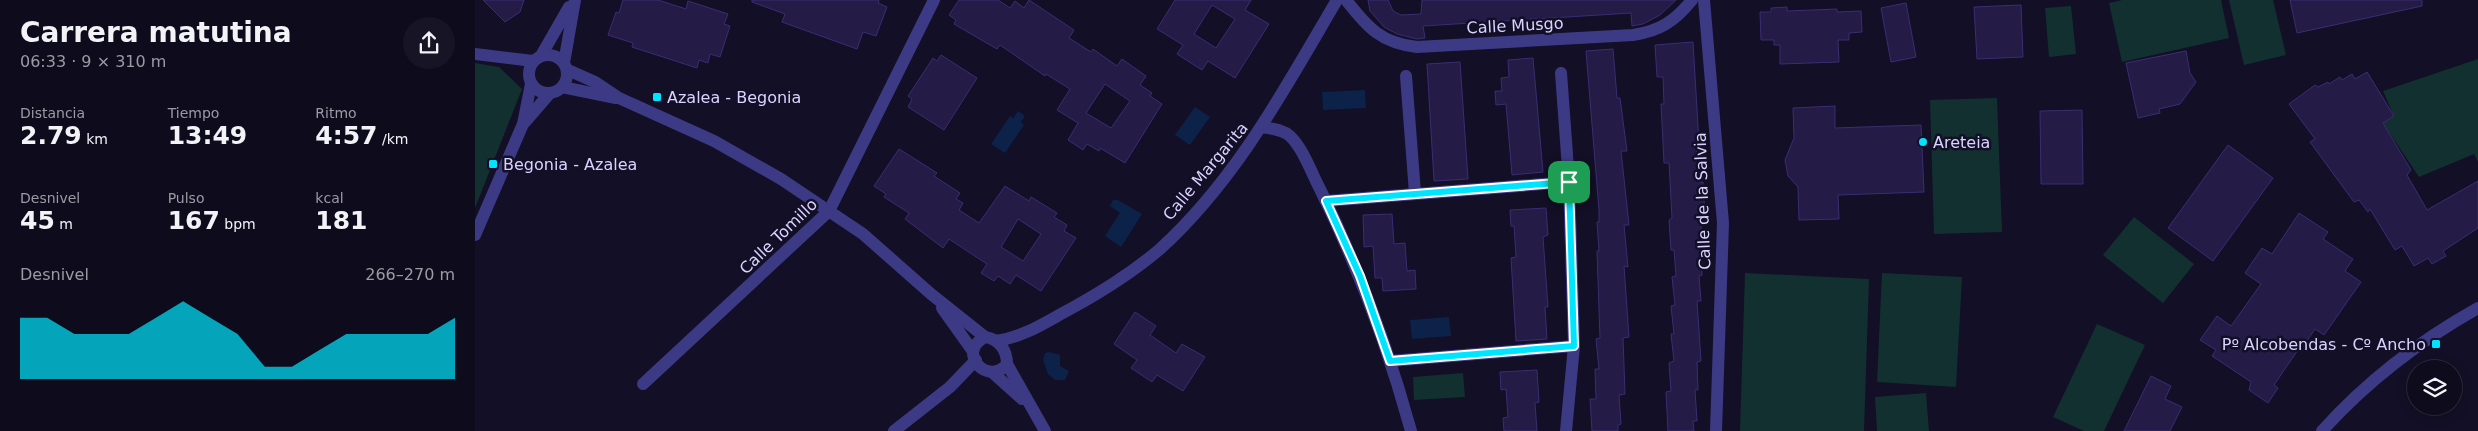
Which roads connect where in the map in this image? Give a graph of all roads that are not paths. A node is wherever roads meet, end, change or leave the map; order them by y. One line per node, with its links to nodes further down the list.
1 (574, 0): 9 (street); 10 (street)
2 (933, 0): 22 (street, Calle Tomillo)
3 (1337, 0): 18 (street, Calle Margarita)
4 (1346, 0): 5 (street, Calle Musgo)
5 (1692, 0)
6 (1705, 0): 39 (street, Calle de la Salvia)
7 (475, 54): 8 (street)
8 (495, 57): 9 (street); 13 (street)
9 (537, 58): 10 (street); 13 (street)
10 (566, 66): 14 (street); 16 (street)
11 (1561, 73): 19 (street)
12 (1405, 76): 20 (street)
13 (529, 79): 15 (street); 17 (street)
14 (563, 87): 15 (street); 16 (street)
15 (550, 93): 17 (street)
16 (619, 98): 22 (street)
17 (523, 124): 23 (street)
18 (1262, 128): 21 (street); 26 (street, Calle Margarita)
19 (1569, 182): 20 (street); 27 (street)
20 (1415, 193): 21 (street)
21 (1326, 201): 29 (street)
22 (829, 212): 24 (street); 32 (street, Calle Tomillo)
23 (475, 236)
24 (931, 294): 26 (street); 28 (street)
25 (2478, 308): 34 (street)
26 (991, 339): 28 (street); 30 (street)
27 (1574, 346): 29 (street); 38 (street)
28 (974, 355): 31 (street); 35 (street)
29 (1390, 361): 37 (street)
30 (1007, 364): 31 (street); 33 (street)
31 (993, 373): 33 (street)
32 (643, 384)
33 (1030, 406): 36 (street)
34 (2324, 430)
35 (894, 431)
36 (1045, 431)
37 (1411, 431)
38 (1567, 431)
39 (1715, 431)

